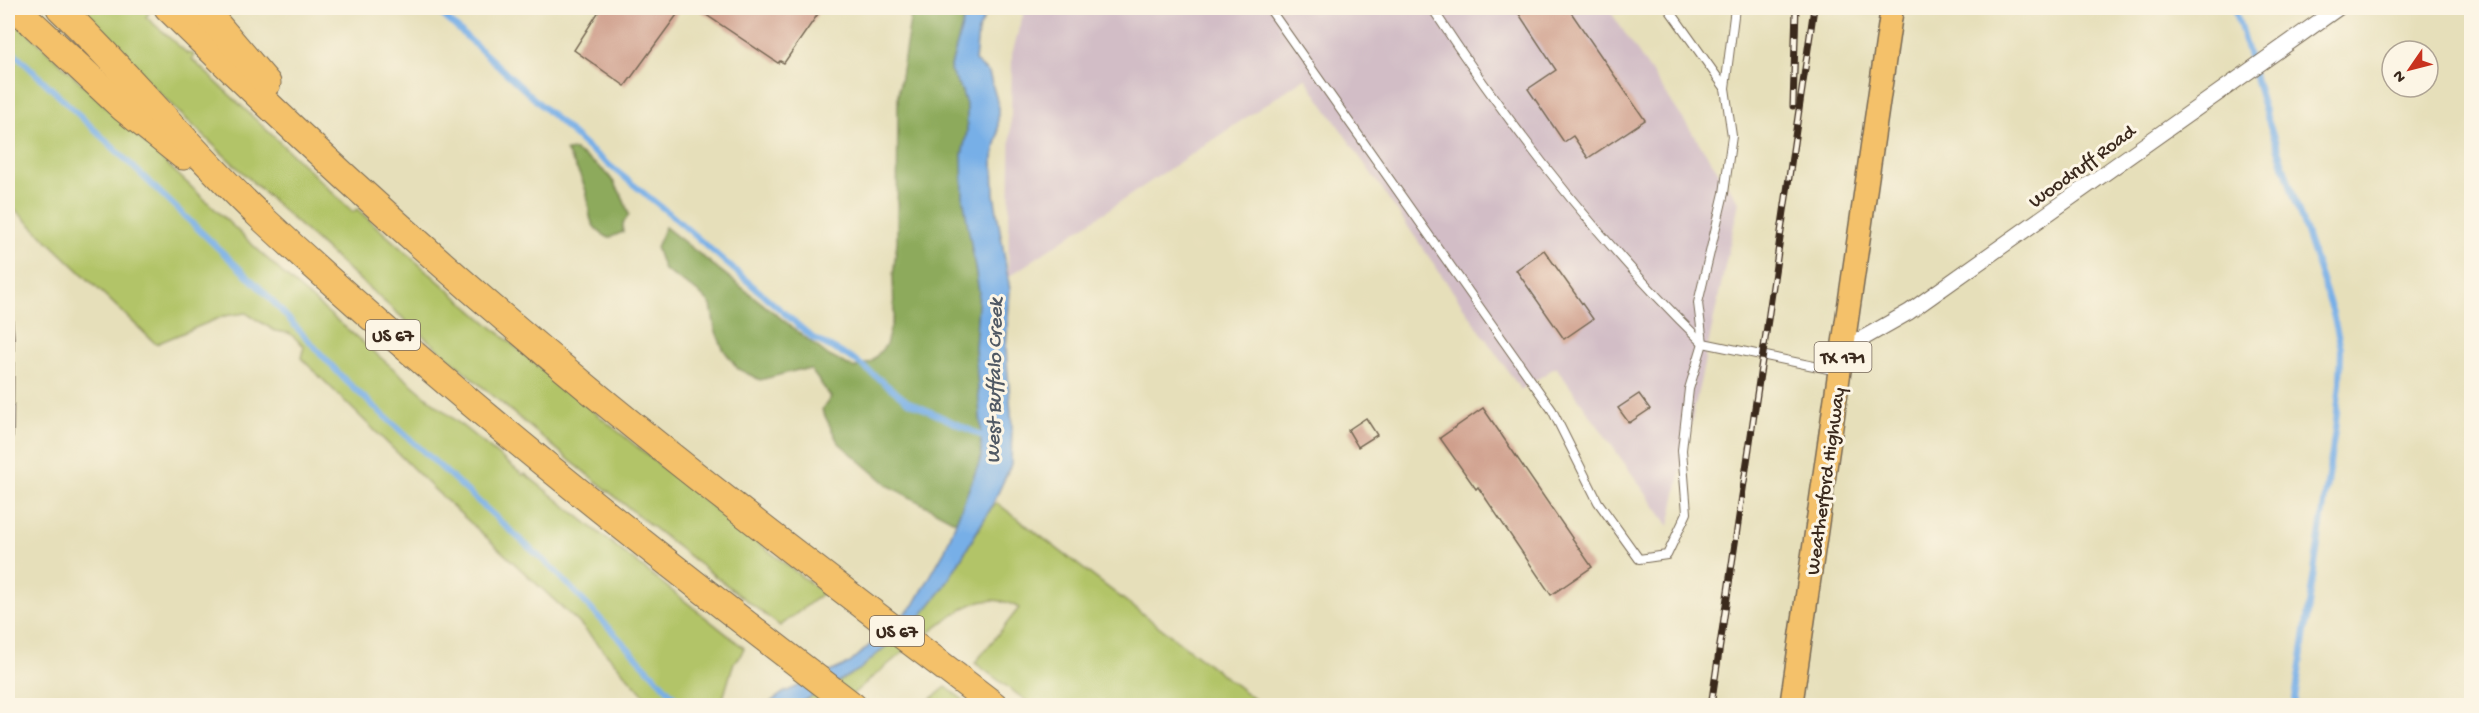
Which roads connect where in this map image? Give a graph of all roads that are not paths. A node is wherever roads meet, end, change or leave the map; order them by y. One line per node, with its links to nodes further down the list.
1 (16, 8): 13 (highway)
2 (60, 8): 13 (highway, US 67)
3 (168, 8): 12 (highway, US 67)
4 (203, 8): 12 (highway)
5 (1269, 8): 15 (lane)
6 (1432, 8): 15 (lane)
7 (1668, 8): 11 (lane)
8 (1735, 8): 11 (lane)
9 (1892, 8): 16 (main road, Weatherford Highway / TX 171)
10 (2338, 8): 16 (street, Woodruff Road)
11 (1725, 88): 15 (lane)
12 (352, 183): 20 (highway, US 67)
13 (260, 216): 19 (highway, US 67)
14 (8, 315): 18 (lane)
15 (1703, 343): 17 (lane)
16 (1844, 349): 17 (main road, Weatherford Highway / TX 171)
17 (1840, 371): 21 (main road, Weatherford Highway / TX 171)
18 (8, 436)
19 (853, 705)
20 (995, 705)
21 (1791, 705)

